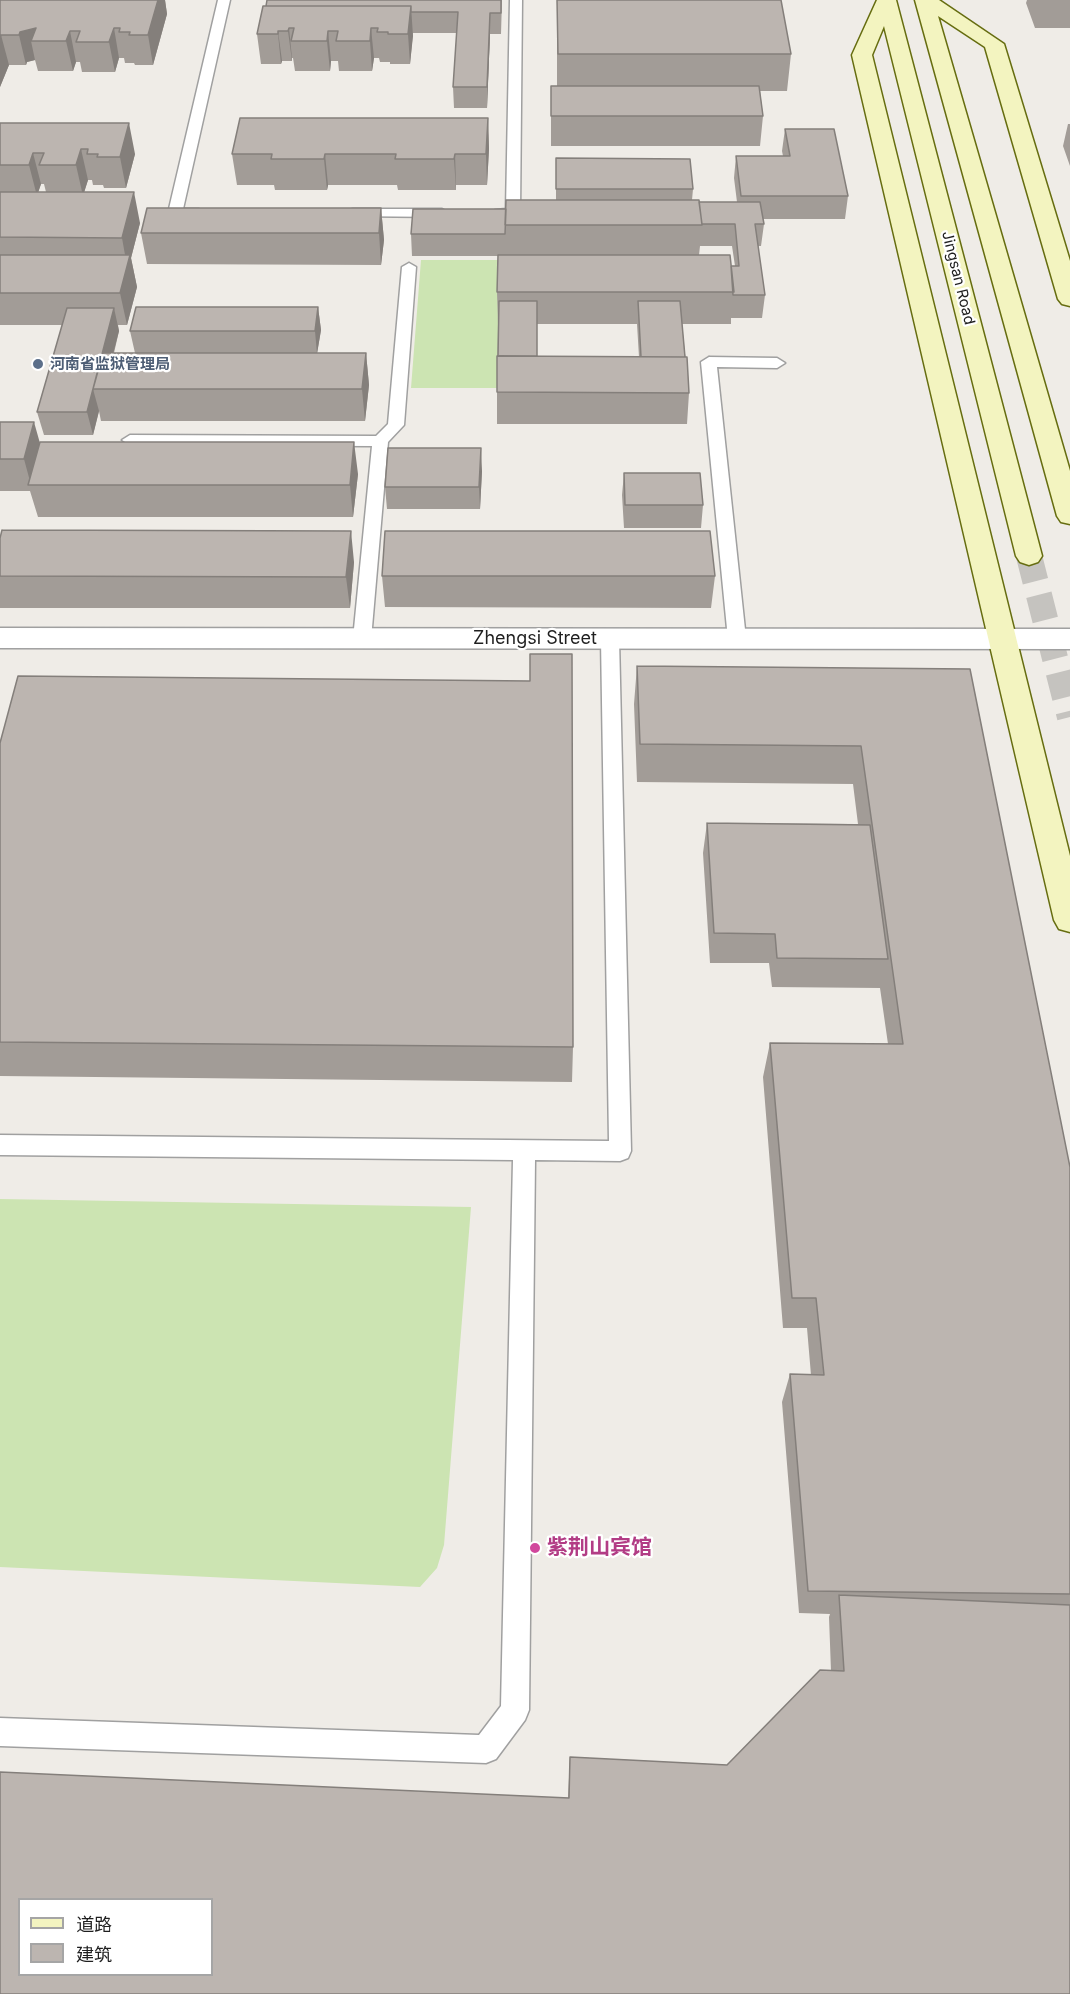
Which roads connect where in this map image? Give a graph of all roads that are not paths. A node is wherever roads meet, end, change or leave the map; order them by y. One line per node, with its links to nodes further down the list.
1 (224, 0): 5 (lane)
2 (516, 0): 8 (lane)
3 (886, 0): 15 (main road, Jingsan Road); 20 (main road)
4 (925, 0): 10 (main road); 14 (main road)
5 (210, 213)
6 (338, 213): 7 (lane)
7 (455, 213)
8 (490, 213)
9 (409, 267): 13 (lane)
10 (1070, 299)
11 (777, 363): 19 (lane)
12 (130, 440): 13 (lane)
13 (380, 441): 17 (lane)
14 (1070, 516)
15 (1029, 556)
16 (0, 638): 17 (street, Zhengsi Street)
17 (362, 639): 18 (street, Zhengsi Street)
18 (610, 639): 19 (street, Zhengsi Street); 24 (lane)
19 (736, 639): 20 (street, Zhengsi Street)
20 (1003, 639): 21 (street, Zhengsi Street); 22 (main road)
21 (1070, 639)
22 (1070, 921)
23 (0, 1145): 24 (lane)
24 (525, 1150): 25 (lane)
25 (0, 1732)

